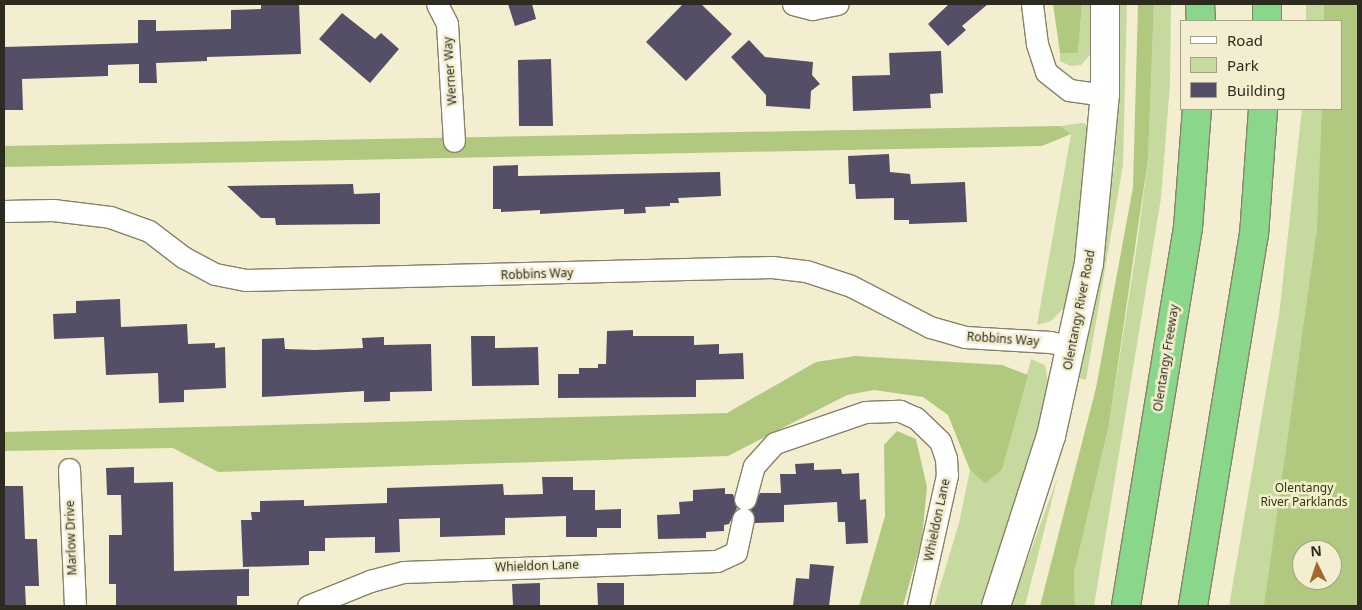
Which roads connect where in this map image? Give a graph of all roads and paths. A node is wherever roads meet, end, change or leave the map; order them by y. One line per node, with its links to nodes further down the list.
1 (437, 4): 13 (street, Werner Way)
2 (793, 4): 3 (street)
3 (838, 4)
4 (1032, 4): 10 (street)
5 (1105, 4): 10 (main road, Olentangy River Road)
6 (1200, 4): 8 (highway)
7 (1267, 4): 9 (highway)
8 (1201, 20)
9 (1267, 20)
10 (1106, 94): 15 (main road, Olentangy River Road)
11 (1197, 110): 21 (highway, Olentangy Freeway)
12 (1264, 110): 22 (highway)
13 (454, 141)
14 (4, 211): 15 (street, Robbins Way)
15 (1073, 347): 20 (main road, Olentangy River Road)
16 (69, 469): 17 (street, Marlow Drive)
17 (75, 606)
18 (308, 606): 19 (street, Whieldon Lane)
19 (918, 606)
20 (996, 606)
21 (1126, 606)
22 (1193, 606)

